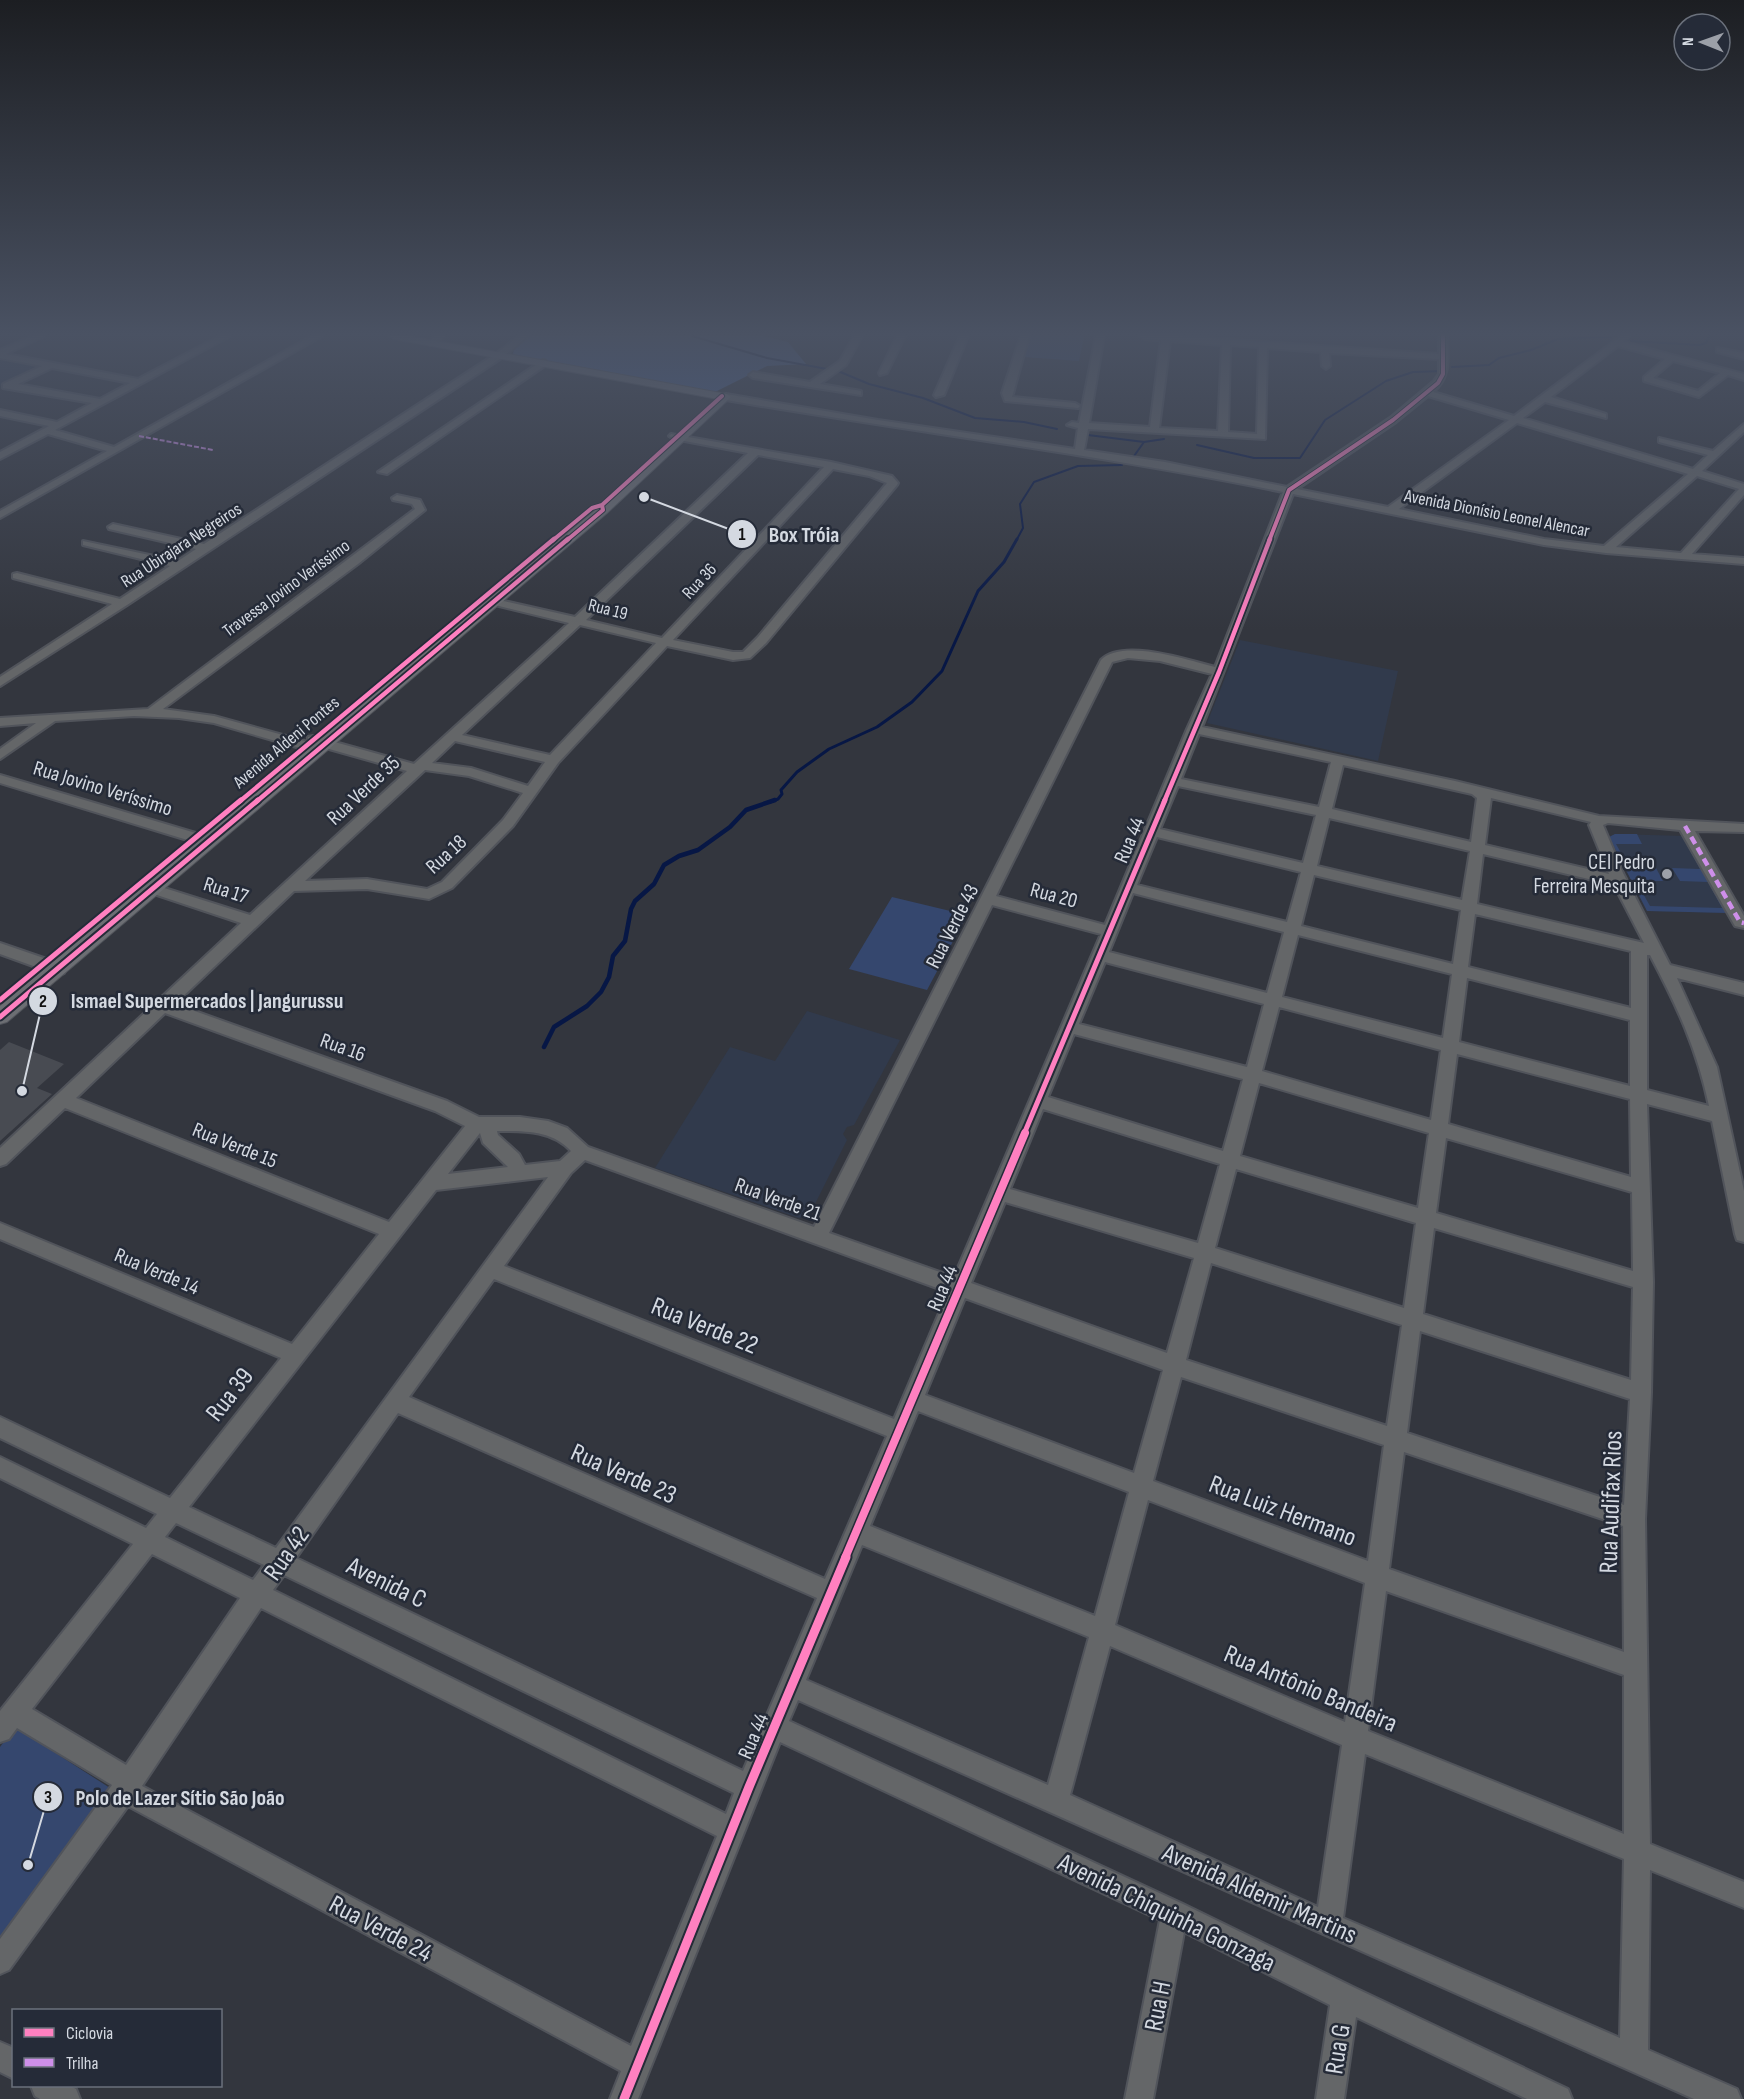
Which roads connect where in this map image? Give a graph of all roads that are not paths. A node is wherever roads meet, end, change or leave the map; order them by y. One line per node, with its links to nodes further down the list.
1 (41, 434): 25 (street)
2 (57, 434): 21 (street)
3 (144, 434): 21 (street)
4 (380, 434): 36 (street, Rua Ubirajara Negreiros)
5 (439, 434): 27 (street)
6 (681, 434): 18 (main road, Avenida Aldeni Pontes)
7 (1027, 434): 19 (street, Avenida Dionísio Leonel Alencar)
8 (1070, 434): 19 (street)
9 (1073, 434): 19 (street)
10 (1082, 434): 23 (street)
11 (1209, 434): 17 (street)
12 (1263, 434): 17 (street)
13 (1369, 434): 30 (street)
14 (1495, 434): 32 (street)
15 (1565, 434): 28 (street)
16 (1736, 434): 24 (street)
17 (1223, 435)
18 (678, 437): 22 (street); 42 (main road, Avenida Aldeni Pontes); 53 (main road, Avenida Aldeni Pontes)
19 (1069, 437): 23 (street, Avenida Dionísio Leonel Alencar)
20 (1662, 440): 24 (street)
21 (116, 450): 33 (street)
22 (755, 452): 26 (street); 44 (street, Rua Verde 35)
23 (1079, 452): 30 (street, Avenida Dionísio Leonel Alencar)
24 (1714, 454): 28 (street)
25 (0, 456)
26 (831, 465): 45 (street, Rua 36); 45 (street, Rua 19)
27 (383, 472)
28 (1695, 473): 29 (street); 37 (street)
29 (1744, 488): 38 (street)
30 (1289, 490): 32 (street, Avenida Dionísio Leonel Alencar); 46 (street, Rua 44)
31 (397, 498): 48 (street, Travessa Jovino Veríssimo)
32 (1391, 510): 37 (street, Avenida Dionísio Leonel Alencar)
33 (0, 515)
34 (113, 527): 36 (street)
35 (87, 543): 40 (street)
36 (206, 548): 40 (street, Rua Ubirajara Negreiros)
37 (1606, 550): 38 (street, Avenida Dionísio Leonel Alencar)
38 (1683, 557): 39 (street, Avenida Dionísio Leonel Alencar)
39 (1744, 561)
40 (180, 565): 43 (street, Rua Ubirajara Negreiros)
41 (17, 576): 43 (street)
42 (495, 602): 44 (street, Rua 19); 53 (main road, Avenida Aldeni Pontes)
43 (123, 603): 47 (street, Rua Ubirajara Negreiros)
44 (579, 620): 45 (street, Rua 19); 52 (street, Rua Verde 35)
45 (665, 642): 55 (street, Rua 18)
46 (1219, 672): 51 (street, Rua 44); 74 (street, Rua Verde 43)
47 (0, 682)
48 (151, 712): 49 (street); 53 (street)
49 (52, 718): 50 (street); 54 (street)
50 (0, 723)
51 (1193, 729): 56 (street); 59 (street, Rua 44)
52 (451, 736): 55 (street); 57 (street, Rua Verde 35)
53 (315, 744): 57 (street); 67 (main road, Avenida Aldeni Pontes); 73 (main road, Avenida Aldeni Pontes)
54 (0, 755)
55 (553, 760): 60 (street, Rua 18)
56 (1338, 760): 61 (street); 62 (street)
57 (418, 767): 60 (street); 71 (street, Rua Verde 35)
58 (0, 779): 67 (street, Rua Jovino Veríssimo)
59 (1172, 781): 62 (street); 66 (street, Rua 44)
60 (531, 791): 71 (street, Rua 18)
61 (1477, 791): 63 (street); 68 (street)
62 (1324, 812): 68 (street); 69 (street)
63 (1599, 820): 64 (street); 70 (street)
64 (1685, 826): 65 (street); 77 (street)
65 (1744, 828)
66 (1151, 831): 69 (street); 72 (street, Rua 44)
67 (194, 837): 83 (main road, Avenida Aldeni Pontes)
68 (1478, 848): 70 (street); 75 (street)
69 (1309, 867): 75 (street); 78 (street)
70 (1619, 881): 81 (street)
71 (290, 886): 76 (street, Rua Verde 35)
72 (1127, 887): 78 (street); 79 (street, Rua 44)
73 (153, 889): 76 (street, Rua 17); 83 (main road, Avenida Aldeni Pontes)
74 (989, 899): 79 (street, Rua 20); 113 (street, Rua Verde 43)
75 (1470, 906): 81 (street); 85 (street)
76 (252, 921): 89 (street, Rua Verde 35)
77 (1744, 923)
78 (1292, 929): 85 (street); 88 (street)
79 (1109, 932): 82 (street, Rua 44)
80 (0, 948): 83 (street)
81 (1647, 950): 84 (street); 90 (street, Rua Audifax Rios)
82 (1099, 955): 88 (street); 92 (street, Rua 44)
83 (51, 966): 87 (main road, Avenida Aldeni Pontes); 91 (main road, Avenida Aldeni Pontes)
84 (1664, 969): 86 (street); 98 (street)
85 (1461, 970): 90 (street); 93 (street)
86 (1744, 989)
87 (0, 1000)
88 (1273, 1000): 93 (street); 94 (street)
89 (163, 1006): 96 (street, Rua Verde 35); 99 (street, Rua 16)
90 (1639, 1016): 95 (street, Rua Audifax Rios)
91 (0, 1017)
92 (1069, 1027): 94 (street); 97 (street, Rua 44)
93 (1450, 1047): 95 (street); 100 (street)
94 (1252, 1075): 100 (street); 103 (street)
95 (1638, 1096): 98 (street); 107 (street, Rua Audifax Rios)
96 (63, 1100): 102 (street, Rua Verde 35); 111 (street, Rua Verde 15)
97 (1038, 1101): 103 (street); 108 (street, Rua 44)
98 (1719, 1116): 112 (street)
99 (482, 1124): 101 (street); 105 (street); 106 (street, Rua 39)
100 (1439, 1128): 107 (street); 109 (street)
101 (582, 1152): 104 (street, Rua 42); 113 (street, Rua Verde 21)
102 (0, 1159)
103 (1229, 1160): 109 (street); 114 (street)
104 (565, 1168): 105 (street); 115 (street, Rua 42)
105 (520, 1172): 106 (street)
106 (431, 1183): 111 (street, Rua 39)
107 (1640, 1187): 116 (street, Rua Audifax Rios)
108 (999, 1193): 114 (street); 117 (street, Rua 44)
109 (1427, 1219): 116 (street); 118 (street)
110 (0, 1231): 119 (street, Rua Verde 14)
111 (391, 1231): 119 (street, Rua 39)
112 (1744, 1234)
113 (818, 1237): 117 (street, Rua Verde 21)
114 (1204, 1253): 118 (street); 120 (street)
115 (490, 1269): 123 (street, Rua 42); 125 (street, Rua Verde 22)
116 (1643, 1282): 121 (street, Rua Audifax Rios)
117 (960, 1286): 120 (street, Rua Verde 21); 122 (street, Rua 44)
118 (1413, 1318): 121 (street); 126 (street)
119 (296, 1355): 129 (street, Rua 39)
120 (1174, 1365): 126 (street, Rua Verde 21); 128 (street)
121 (1641, 1392): 130 (street, Rua Audifax Rios)
122 (913, 1400): 125 (street, Rua 44); 128 (street, Rua Luiz Hermano)
123 (394, 1401): 133 (street, Rua 42); 135 (street, Rua Verde 23)
124 (0, 1427): 129 (street, Avenida C)
125 (900, 1431): 131 (street, Rua 44)
126 (1396, 1440): 130 (street, Rua Verde 21); 134 (street)
127 (0, 1467): 132 (street)
128 (1141, 1487): 134 (street, Rua Luiz Hermano); 137 (street)
129 (176, 1510): 132 (street, Rua 39); 133 (street, Avenida C)
130 (1634, 1519): 138 (street, Rua Audifax Rios)
131 (857, 1532): 135 (street, Rua 44); 137 (street, Rua Antônio Bandeira)
132 (149, 1541): 136 (street); 140 (street, Rua 39)
133 (280, 1562): 136 (street, Rua 42); 144 (street, Avenida C)
134 (1377, 1576): 138 (street, Rua Luiz Hermano); 142 (street)
135 (832, 1593): 139 (street, Rua 44)
136 (256, 1595): 143 (street, Rua 42); 146 (street)
137 (1102, 1631): 142 (street, Rua Antônio Bandeira); 145 (street)
138 (1636, 1668): 147 (street, Rua Audifax Rios)
139 (793, 1686): 141 (street, Rua 44); 145 (street, Avenida Aldemir Martins)
140 (4, 1723): 143 (street, Rua Verde 24)
141 (776, 1727): 144 (street, Rua 44); 149 (street, Avenida Chiquinha Gonzaga)
142 (1355, 1738): 147 (street, Rua Antônio Bandeira); 150 (street)
143 (128, 1786): 151 (street, Rua 42); 154 (street, Rua Verde 24)
144 (749, 1787): 146 (street, Rua 44)
145 (1056, 1801): 150 (street, Avenida Aldemir Martins)
146 (732, 1830): 154 (street, Rua 44)
147 (1637, 1852): 148 (street, Rua Antônio Bandeira); 153 (street, Rua Audifax Rios)
148 (1744, 1895)
149 (1174, 1913): 152 (street, Avenida Chiquinha Gonzaga); 158 (street, Rua H)
150 (1329, 1925): 153 (street, Avenida Aldemir Martins)
151 (0, 1961)
152 (1345, 1998): 159 (street, Rua G); 160 (street, Avenida Chiquinha Gonzaga)
153 (1634, 2058): 161 (street, Avenida Aldemir Martins)
154 (638, 2065): 157 (street, Rua 44)
155 (48, 2087): 156 (street)
156 (66, 2099)
157 (624, 2099)
158 (1139, 2099)
159 (1330, 2099)
160 (1558, 2099)
161 (1727, 2099)

